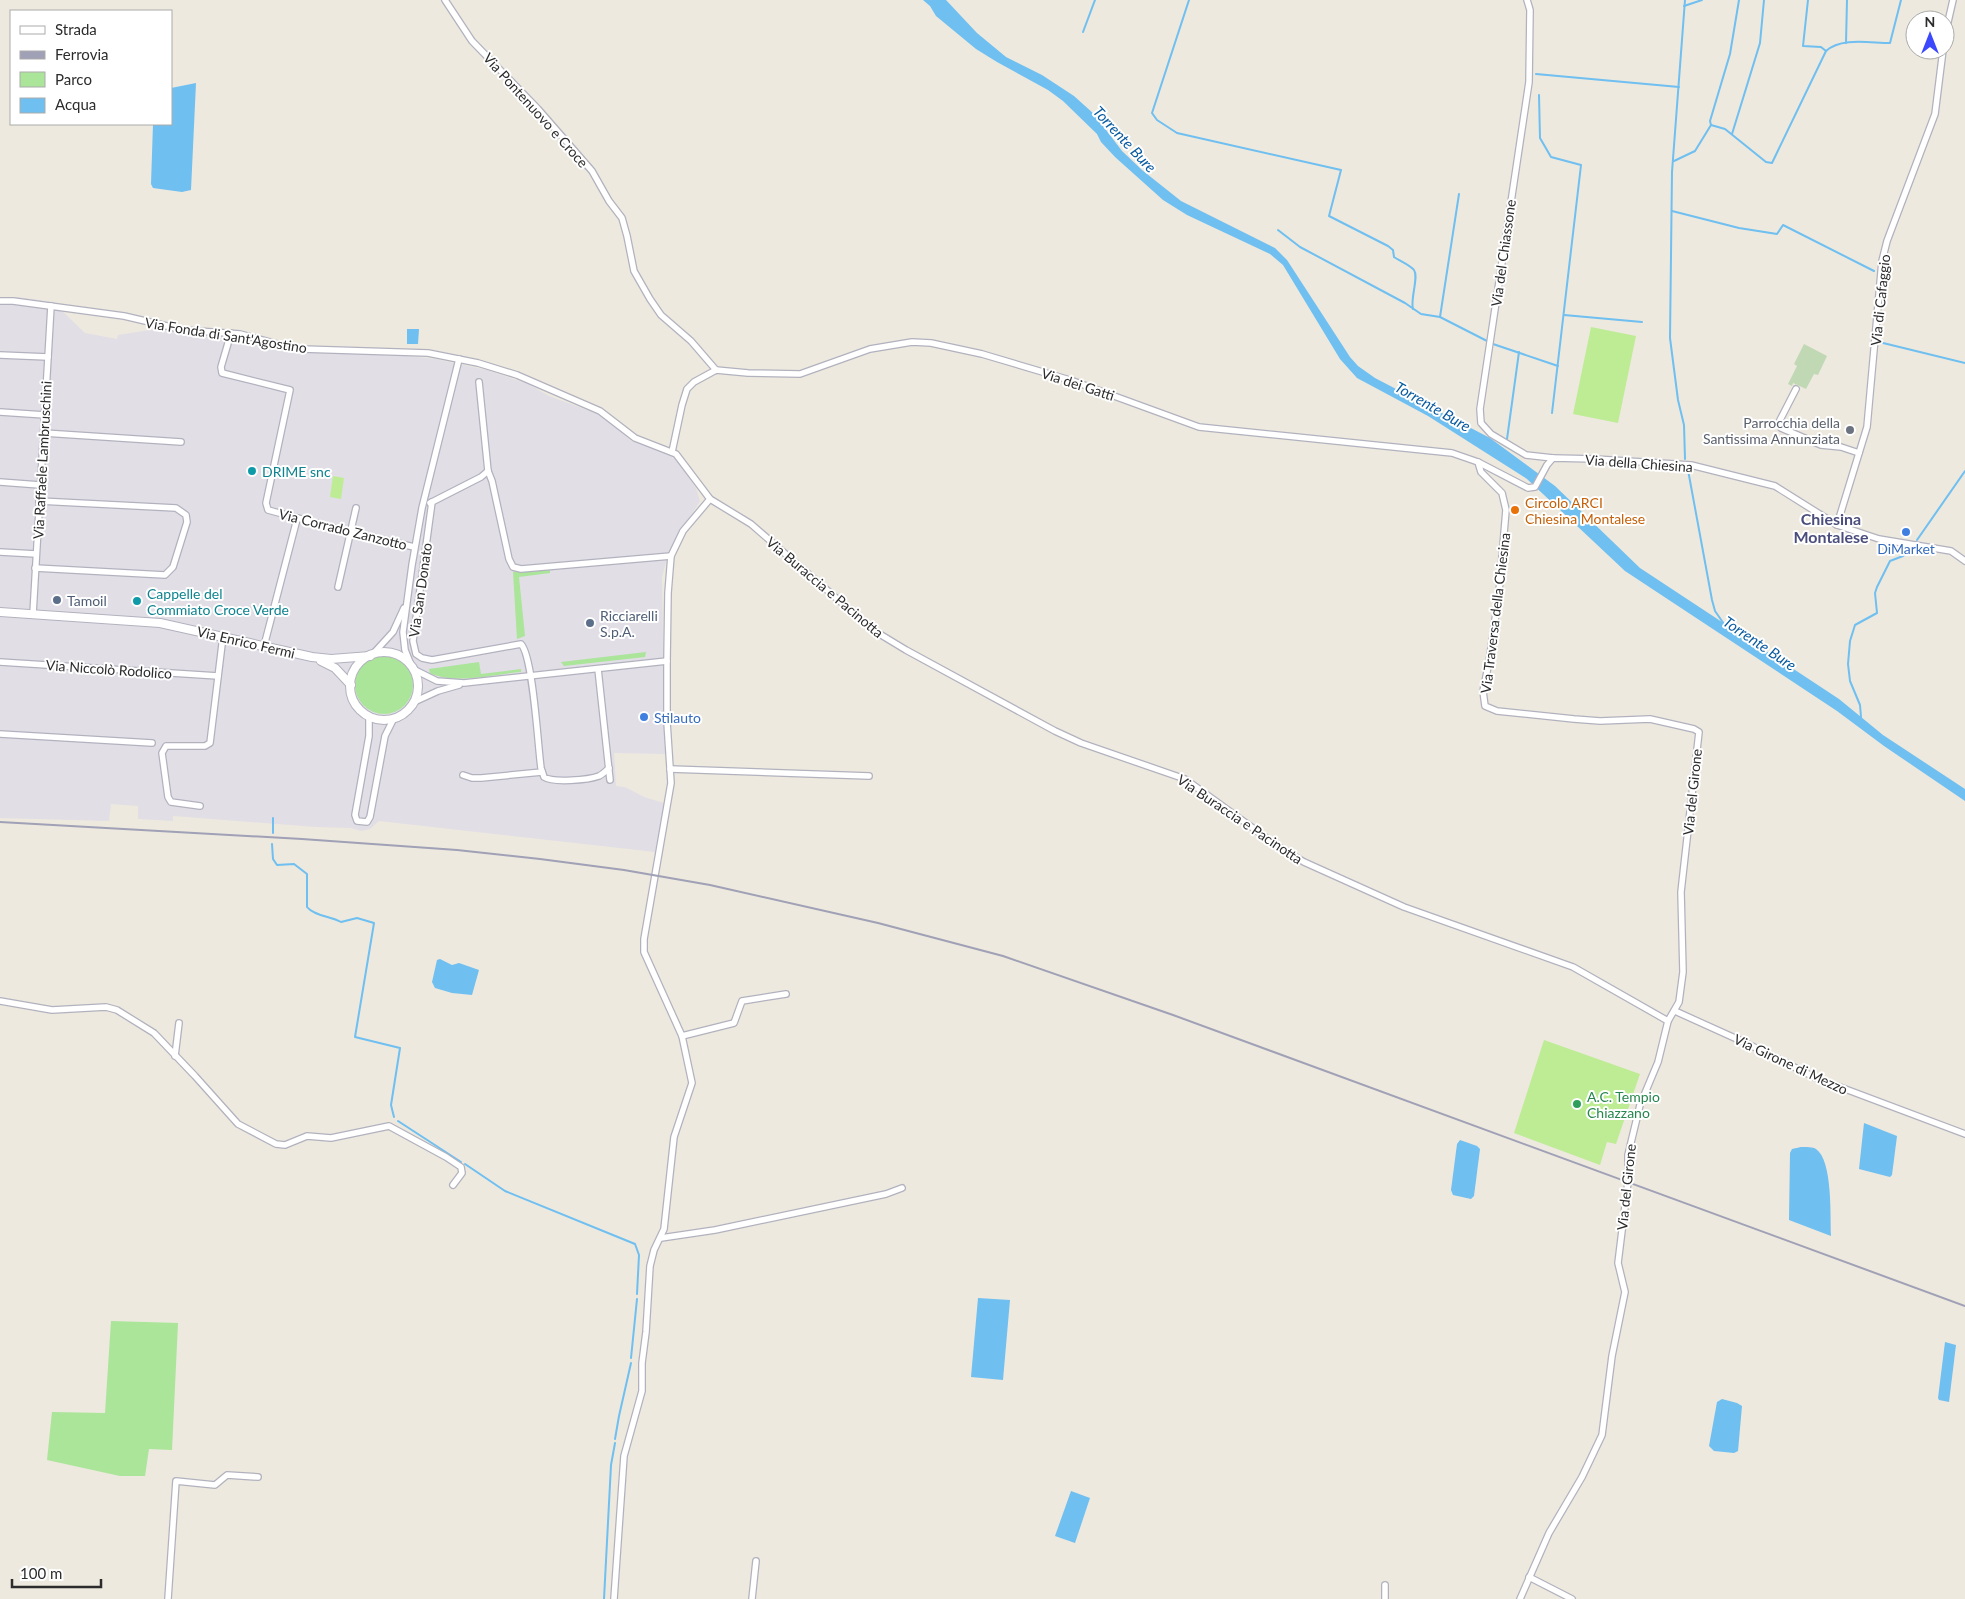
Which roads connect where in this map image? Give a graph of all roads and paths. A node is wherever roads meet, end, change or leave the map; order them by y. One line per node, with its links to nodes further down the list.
1 (445, 0): 10 (street, Via Pontenuovo e Croce)
2 (1527, 0): 19 (street, Via del Chiassone)
3 (1942, 60): 18 (street, Via di Cafaggio)
4 (0, 301): 5 (street, Via Fonda di Sant'Agostino)
5 (51, 306): 6 (street, Via Fonda di Sant'Agostino); 8 (street, Via Raffaele Lambruschini)
6 (231, 333): 9 (street, Via Fonda di Sant'Agostino); 29 (street, Via Corrado Zanzotto)
7 (0, 354): 8 (street)
8 (48, 357): 14 (street, Via Raffaele Lambruschini)
9 (459, 359): 17 (street, Via Fonda di Sant'Agostino); 28 (street)
10 (716, 370): 17 (street); 20 (street, Via dei Gatti)
11 (479, 382): 21 (street)
12 (1796, 389): 18 (street)
13 (0, 412): 14 (street)
14 (45, 415): 15 (street, Via Raffaele Lambruschini)
15 (44, 433): 16 (street); 23 (street, Via Raffaele Lambruschini)
16 (181, 442)
17 (672, 452): 24 (street, Via Buraccia e Pacinotta)
18 (1859, 453): 30 (street, Via di Cafaggio)
19 (1552, 458): 20 (street, Via dei Gatti); 30 (street, Via della Chiesina)
20 (1478, 462): 57 (street, Via Traversa della Chiesina)
21 (488, 471): 26 (street); 35 (street)
22 (0, 482): 23 (street)
23 (40, 485): 25 (street, Via Raffaele Lambruschini)
24 (710, 499): 35 (street); 70 (street, Via Buraccia e Pacinotta)
25 (40, 501): 34 (street, Via Raffaele Lambruschini); 37 (street)
26 (432, 502): 28 (street); 51 (street, Via San Donato)
27 (356, 508): 31 (street)
28 (422, 508): 32 (street)
29 (297, 518): 31 (street, Via Corrado Zanzotto); 43 (street)
30 (1837, 525): 36 (street, Via della Chiesina)
31 (350, 532): 32 (street, Via Corrado Zanzotto); 38 (street)
32 (414, 547): 39 (street)
33 (0, 552): 34 (street)
34 (36, 554): 37 (street, Via Raffaele Lambruschini)
35 (671, 556): 46 (street)
36 (1965, 562)
37 (35, 568): 41 (street, Via Raffaele Lambruschini)
38 (338, 587)
39 (405, 606): 44 (street); 48 (street)
40 (0, 612): 41 (street, Via Enrico Fermi)
41 (32, 614): 42 (street, Via Enrico Fermi)
42 (224, 636): 43 (street, Via Enrico Fermi); 50 (street)
43 (264, 646): 45 (street, Via Enrico Fermi)
44 (371, 655): 45 (street); 48 (street); 53 (street)
45 (312, 657): 53 (street)
46 (667, 661): 49 (street); 61 (street)
47 (0, 662): 50 (street, Via Niccolò Rodolico)
48 (412, 667): 52 (street); 54 (street)
49 (598, 669): 51 (street); 60 (street)
50 (218, 676): 66 (street)
51 (531, 677): 52 (street); 62 (street)
52 (464, 683): 54 (street)
53 (351, 686): 55 (street)
54 (414, 702): 56 (street)
55 (369, 716): 56 (street); 56 (street)
56 (394, 718)
57 (1699, 732): 69 (street, Via del Girone)
58 (0, 734): 59 (street)
59 (152, 743)
60 (609, 768): 62 (street); 65 (street)
61 (670, 769): 64 (street); 72 (street)
62 (542, 772): 63 (street)
63 (463, 775)
64 (869, 776)
65 (610, 780)
66 (200, 806)
67 (786, 994): 72 (street)
68 (0, 1000): 73 (street)
69 (1675, 1011): 70 (street, Via del Girone); 74 (street, Via Girone di Mezzo)
70 (1668, 1021): 80 (street, Via del Girone)
71 (179, 1023): 73 (street)
72 (682, 1036): 77 (street)
73 (174, 1056): 75 (street)
74 (1965, 1134)
75 (453, 1185)
76 (902, 1188): 77 (street)
77 (661, 1238): 83 (street)
78 (258, 1477): 82 (street)
79 (756, 1560): 84 (street)
80 (1529, 1577): 86 (street, Via del Girone); 87 (street)
81 (1384, 1585): 85 (street)
82 (168, 1599)
83 (614, 1599)
84 (752, 1599)
85 (1385, 1599)
86 (1520, 1599)
87 (1572, 1599)

